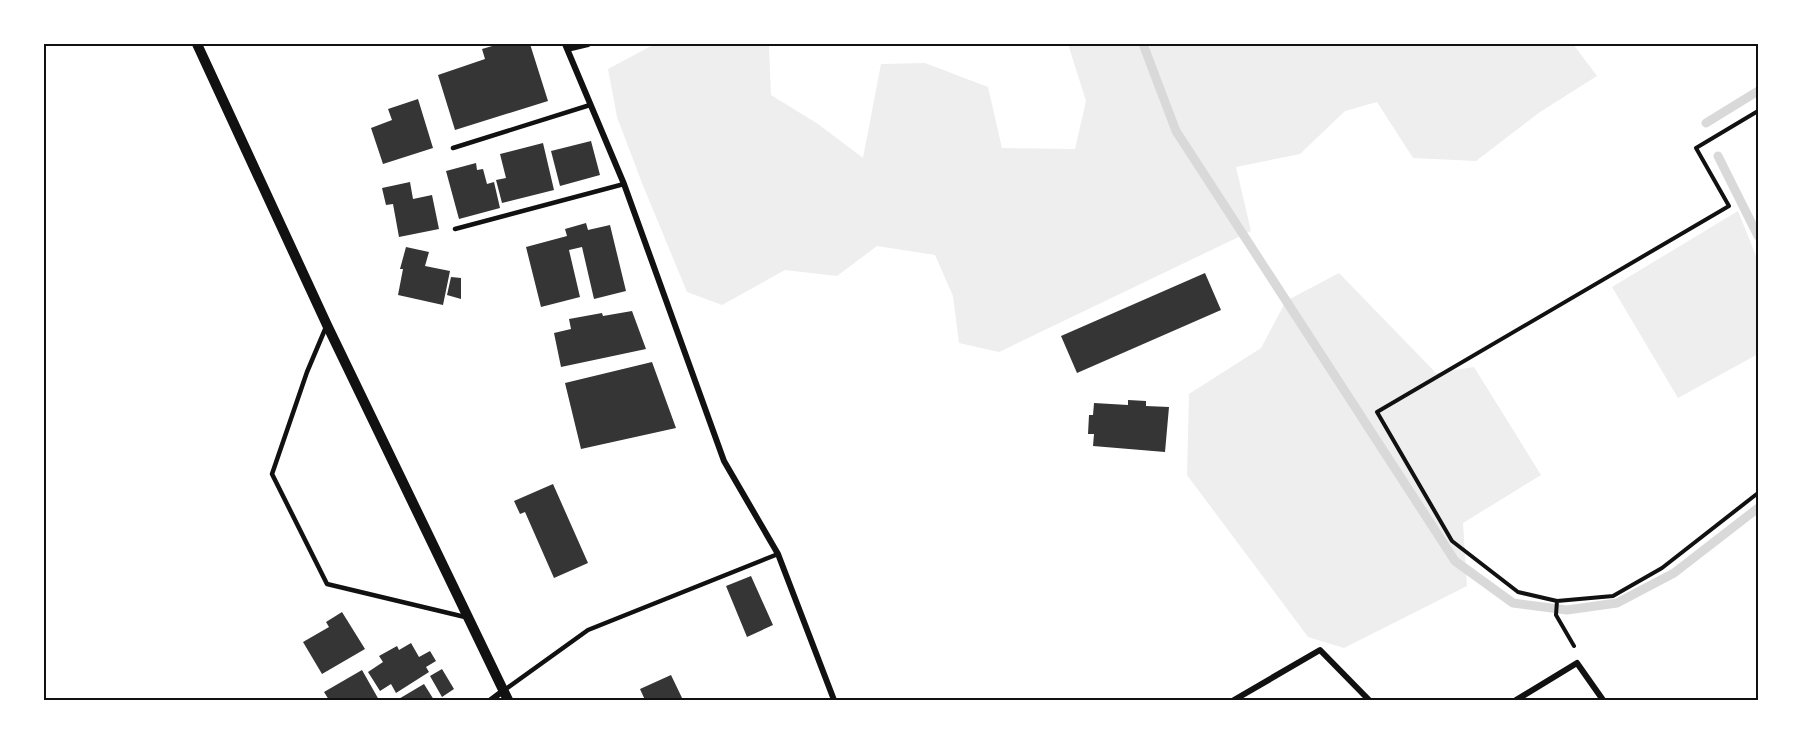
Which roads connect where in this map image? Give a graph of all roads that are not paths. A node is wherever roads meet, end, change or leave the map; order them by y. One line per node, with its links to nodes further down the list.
1 (197, 44): 8 (street)
2 (588, 44): 3 (street)
3 (566, 46): 4 (street)
4 (590, 105): 5 (lane); 6 (street)
5 (453, 148)
6 (624, 184): 7 (lane); 9 (street)
7 (455, 229)
8 (327, 325): 10 (street); 10 (lane)
9 (778, 554): 11 (lane); 13 (street)
10 (469, 618): 11 (street)
11 (506, 696): 12 (street)
12 (491, 700)
13 (834, 700)
14 (1234, 700): 15 (street)
15 (1368, 700)
16 (1516, 700): 17 (street)
17 (1603, 700)

